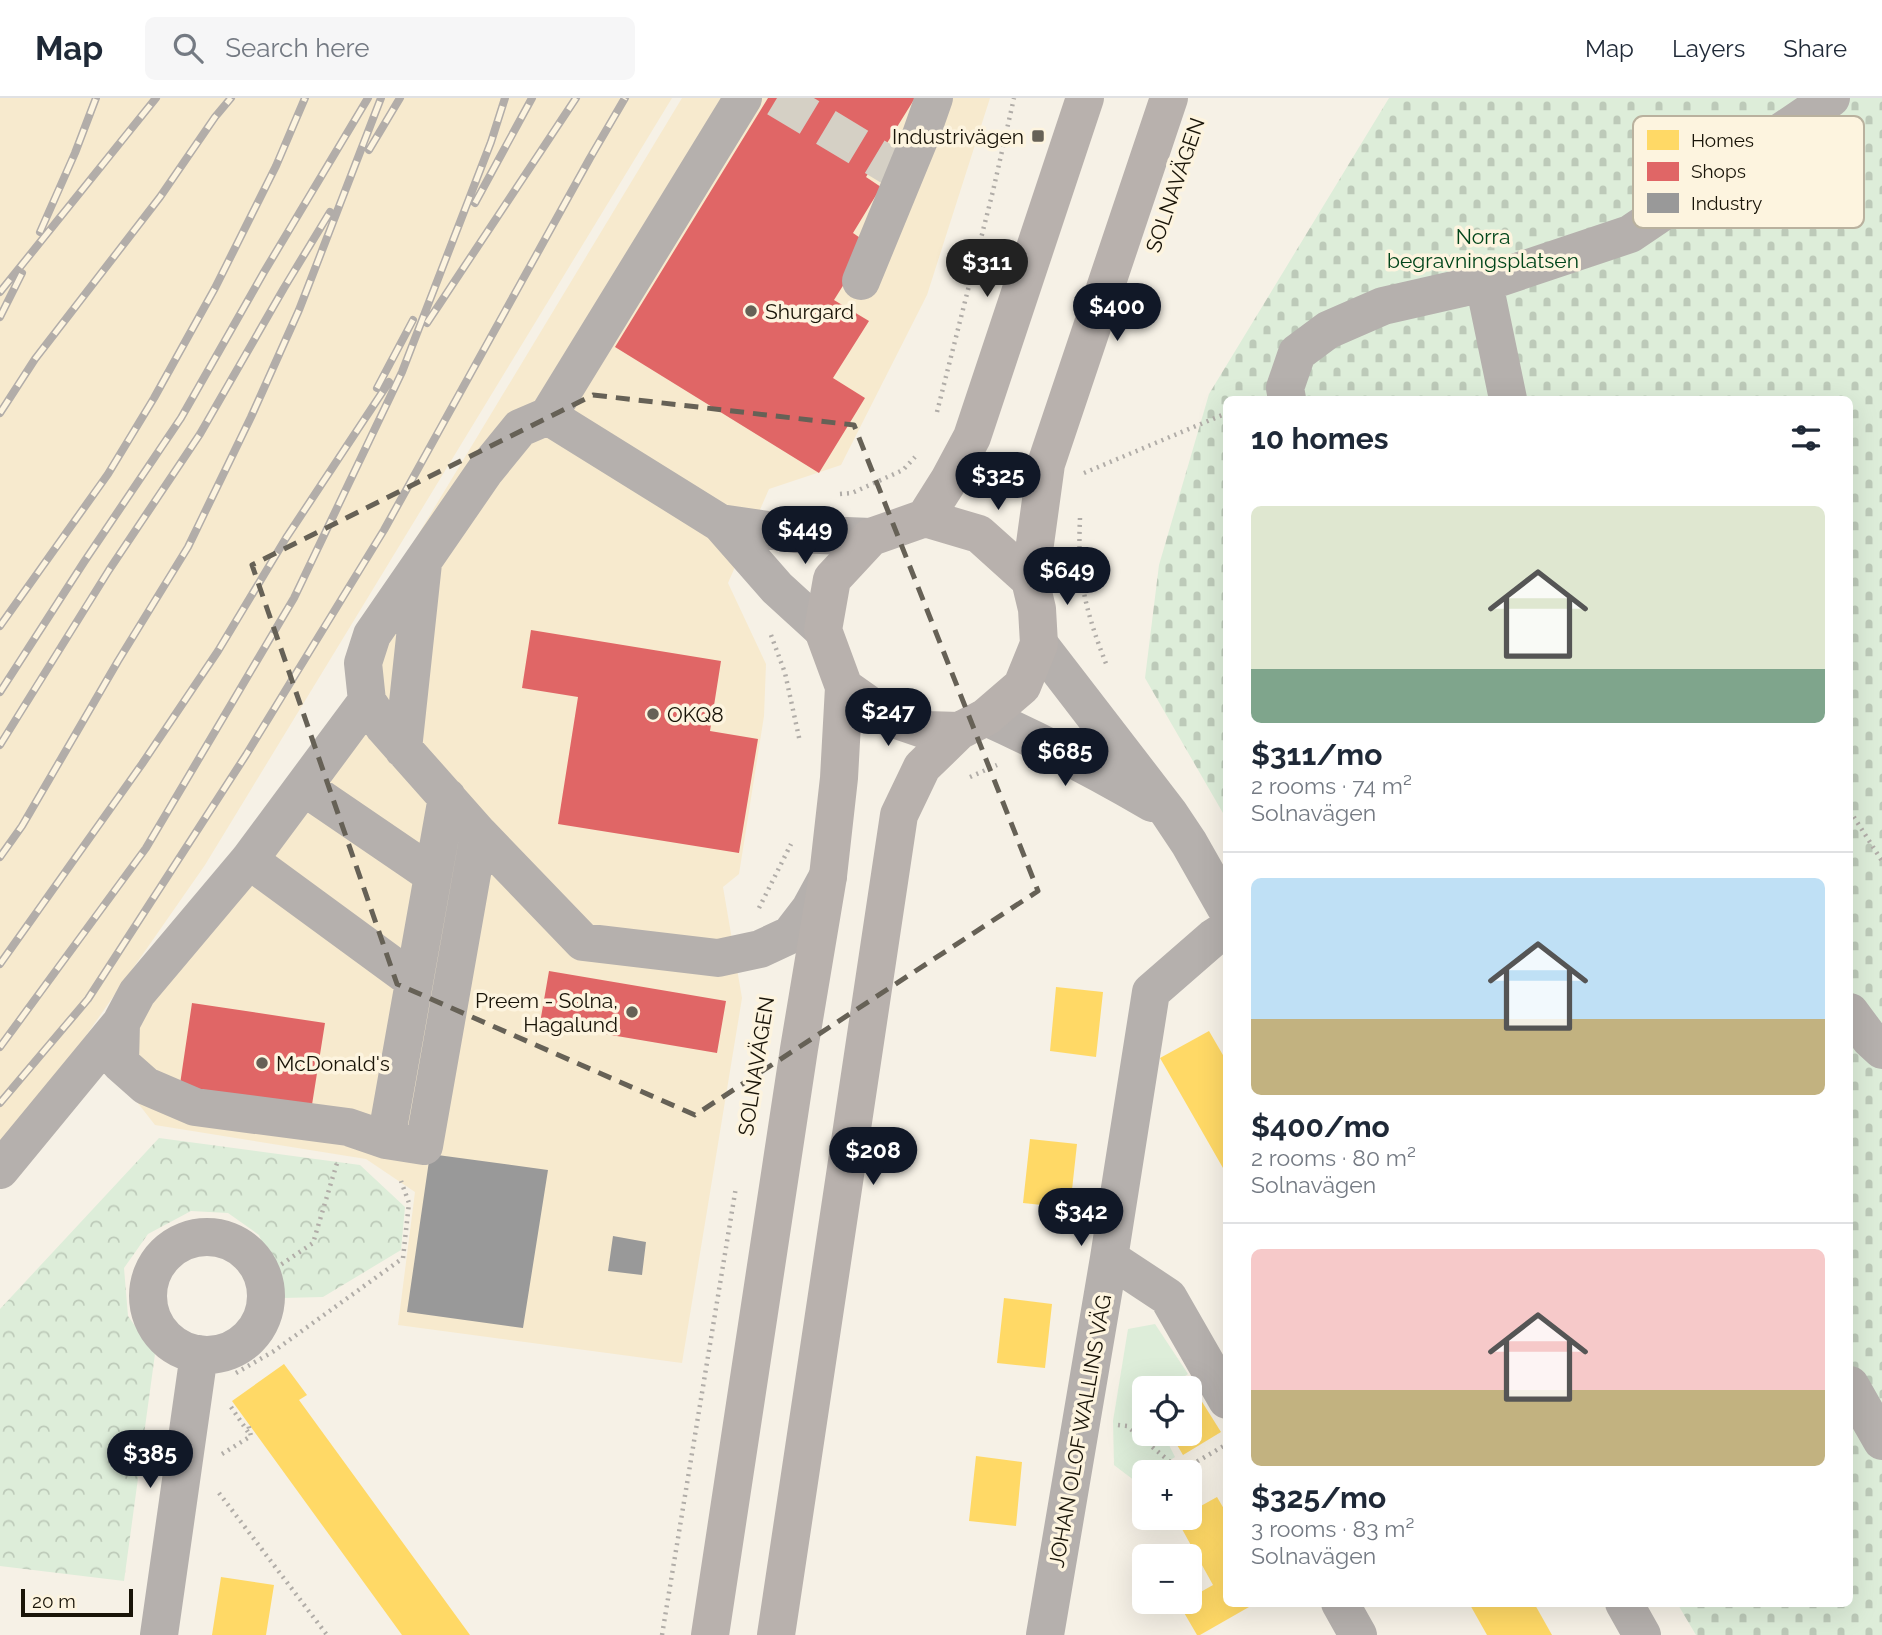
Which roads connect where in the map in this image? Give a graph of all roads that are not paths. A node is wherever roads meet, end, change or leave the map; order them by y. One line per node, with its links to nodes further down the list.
1 (743, 98): 12 (street)
2 (934, 98): 8 (street)
3 (1086, 98): 13 (main road)
4 (1169, 98): 17 (main road, SOLNAVÄGEN)
5 (1831, 98): 6 (street)
6 (1804, 116)
7 (1639, 228): 9 (street)
8 (861, 281)
9 (1484, 283): 10 (street); 11 (street)
10 (1286, 396)
11 (1507, 396)
12 (548, 416): 14 (street); 16 (street)
13 (925, 518): 15 (main road); 17 (main road)
14 (720, 523): 15 (street); 18 (street)
15 (872, 537): 18 (main road)
16 (424, 560): 21 (street); 23 (street)
17 (1030, 580): 19 (main road, SOLNAVÄGEN)
18 (822, 631): 20 (main road, SOLNAVÄGEN)
19 (1039, 644): 22 (main road, SOLNAVÄGEN); 26 (street)
20 (844, 687): 22 (main road); 30 (main road, SOLNAVÄGEN)
21 (367, 701): 23 (street); 24 (street)
22 (972, 724): 26 (street); 48 (main road, SOLNAVÄGEN)
23 (403, 749): 25 (street)
24 (304, 787): 28 (street); 29 (street)
25 (447, 797): 27 (street); 29 (street)
26 (1169, 813): 31 (street)
27 (479, 834): 30 (street); 37 (street)
28 (249, 860): 33 (street); 35 (street)
29 (433, 875): 33 (street)
30 (828, 876): 47 (main road, SOLNAVÄGEN)
31 (1223, 903)
32 (1223, 931): 39 (street, JOHAN OLOF WALLINS VÄG)
33 (414, 981): 37 (street)
34 (1853, 1016): 36 (street)
35 (121, 1023): 37 (street); 38 (street)
36 (1882, 1050)
37 (386, 1140)
38 (0, 1170)
39 (1109, 1258): 42 (street); 49 (street, JOHAN OLOF WALLINS VÄG)
40 (199, 1354): 40 (street); 46 (street)
41 (1853, 1390): 43 (street)
42 (1223, 1393)
43 (1882, 1441)
44 (1342, 1607): 50 (street)
45 (1626, 1607): 51 (street)
46 (159, 1635)
47 (710, 1635)
48 (776, 1635)
49 (1045, 1635)
50 (1358, 1635)
51 (1642, 1635)

